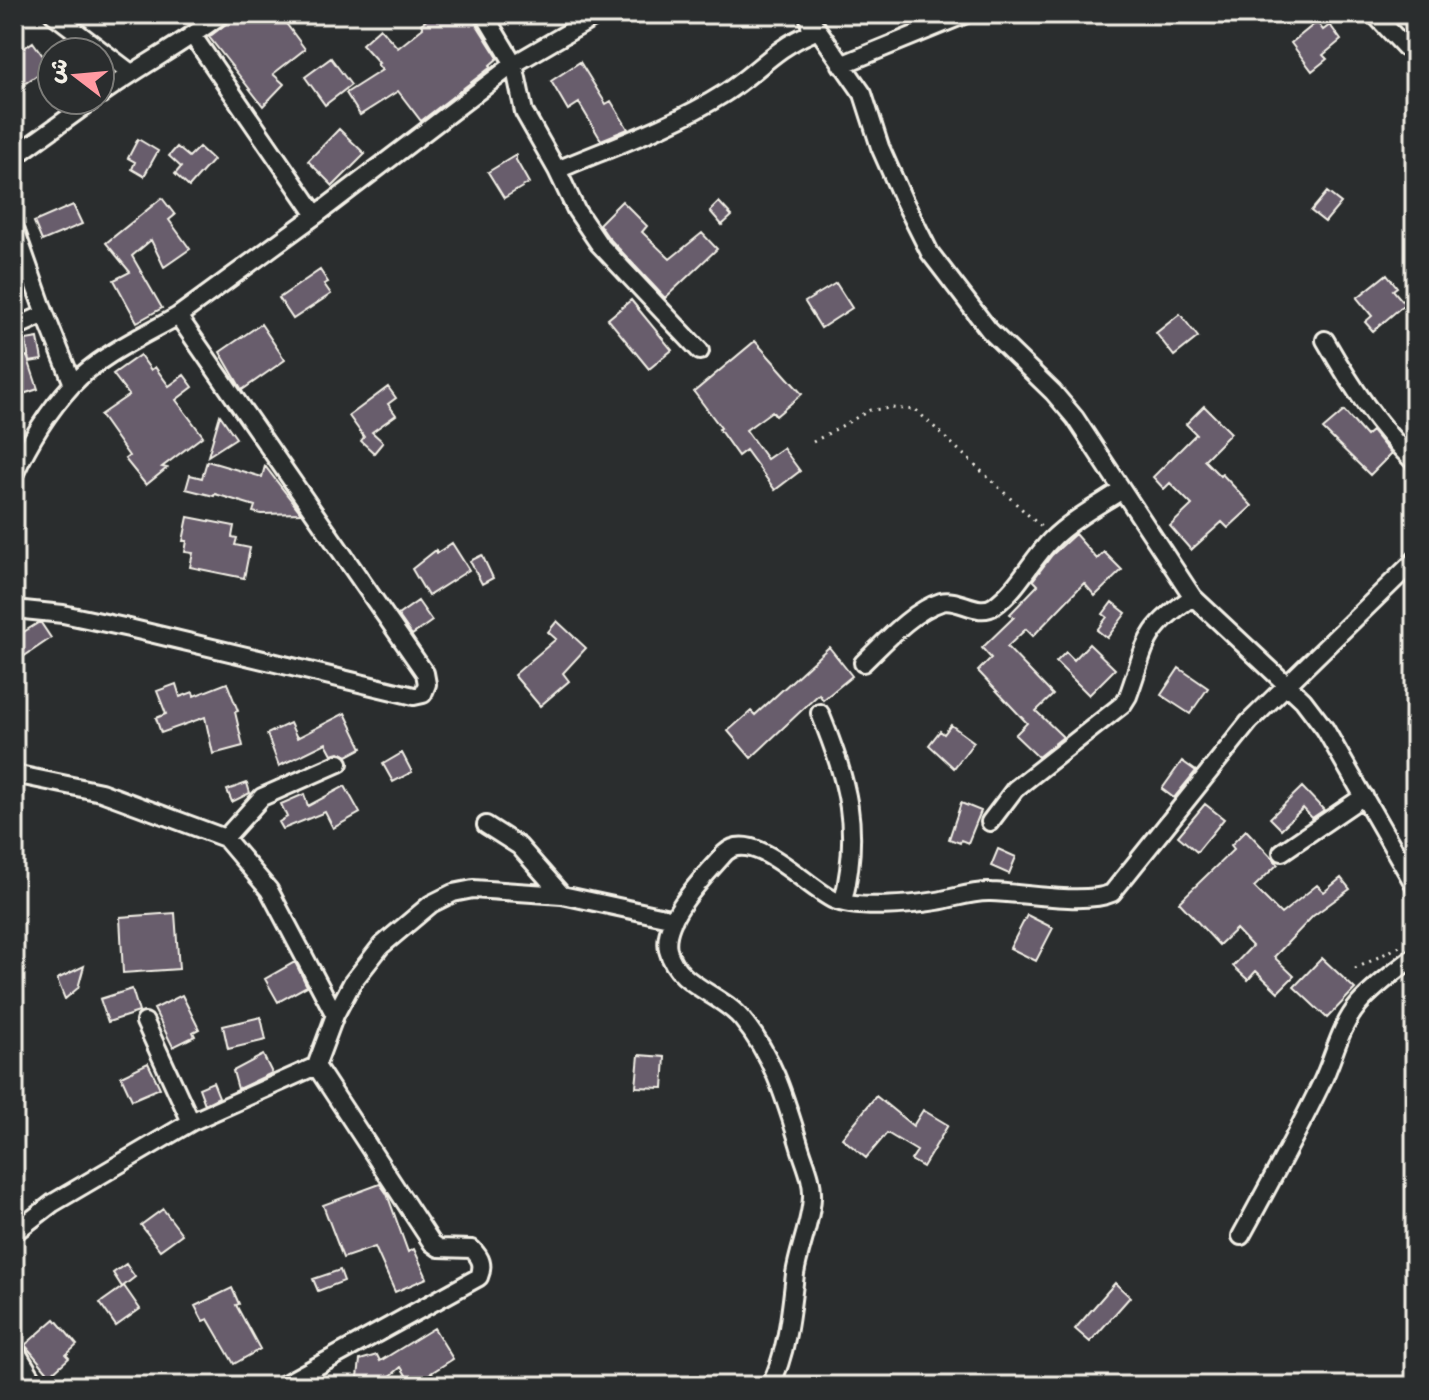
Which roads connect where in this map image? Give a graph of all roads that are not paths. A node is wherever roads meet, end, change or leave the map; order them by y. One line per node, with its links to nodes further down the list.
1 (53, 14): 12 (street)
2 (222, 14): 8 (street)
3 (484, 14): 10 (street)
4 (600, 14): 10 (street)
5 (966, 14): 11 (street)
6 (1374, 14): 9 (street)
7 (808, 16): 11 (street); 16 (street)
8 (193, 36): 12 (street); 17 (street)
9 (1415, 51)
10 (514, 64): 16 (street); 17 (street)
11 (841, 65): 27 (street)
12 (131, 73): 13 (street)
13 (116, 84)
14 (71, 116): 15 (street)
15 (14, 157)
16 (557, 170): 23 (street)
17 (316, 215): 20 (street)
18 (14, 226): 19 (street)
19 (45, 314): 21 (street); 24 (street)
20 (178, 316): 24 (street); 30 (street)
21 (14, 328)
22 (1325, 340): 25 (street)
23 (700, 351)
24 (73, 384): 26 (street)
25 (1415, 463)
26 (14, 475)
27 (1122, 490): 29 (street); 31 (street)
28 (1415, 560): 32 (street)
29 (1193, 597): 32 (street); 37 (street)
30 (14, 609)
31 (863, 663)
32 (1287, 686): 36 (street); 43 (street)
33 (820, 713): 43 (street)
34 (339, 763): 39 (street)
35 (14, 774): 39 (street)
36 (1364, 796): 40 (street); 41 (street)
37 (990, 822)
38 (486, 825): 42 (street)
39 (225, 838): 46 (street)
40 (1282, 852)
41 (1415, 886)
42 (562, 895): 44 (street); 46 (street)
43 (843, 902): 44 (street)
44 (674, 919): 55 (street)
45 (1410, 950): 51 (street)
46 (335, 1015): 48 (street)
47 (145, 1022): 49 (street)
48 (316, 1066): 49 (street); 54 (street)
49 (191, 1122): 50 (street)
50 (14, 1233)
51 (1241, 1236)
52 (14, 1348): 53 (street)
53 (37, 1386)
54 (281, 1386)
55 (770, 1386)

